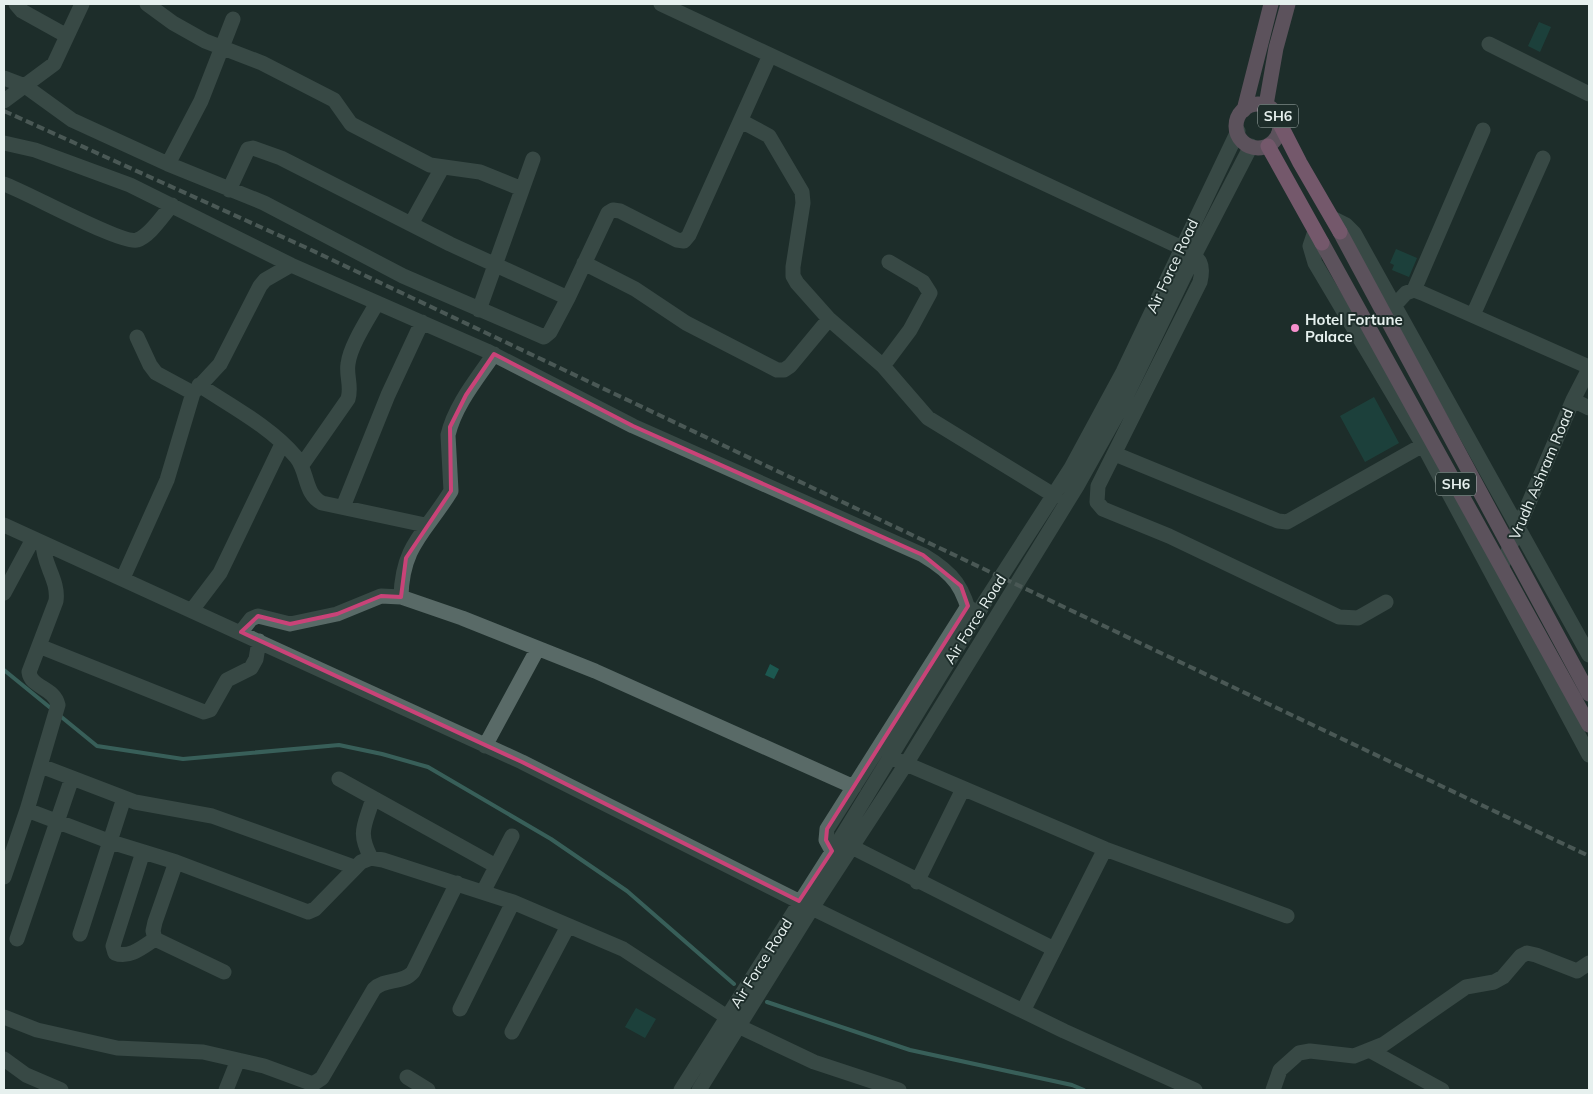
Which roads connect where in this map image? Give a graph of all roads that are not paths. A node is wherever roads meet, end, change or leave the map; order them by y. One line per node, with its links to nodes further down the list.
1 (16, 4): 8 (street)
2 (82, 4): 8 (street)
3 (147, 4): 10 (street)
4 (661, 4): 11 (street)
5 (1271, 4): 17 (main road, SH6)
6 (1288, 4): 16 (main road, SH6)
7 (233, 19): 10 (street)
8 (67, 36): 13 (street)
9 (1489, 44): 14 (street)
10 (220, 47): 27 (street); 28 (street)
11 (770, 55): 18 (street); 37 (street)
12 (4, 78): 13 (street)
13 (25, 86): 15 (street); 27 (street)
14 (1589, 94)
15 (4, 101)
16 (1266, 105): 17 (main road, SH6); 19 (main road, SH6)
17 (1244, 110): 21 (main road, SH6)
18 (741, 121): 39 (street); 48 (street)
19 (1280, 124): 24 (main road, SH6); 33 (highway, SH6)
20 (1483, 130): 42 (street)
21 (1238, 131): 23 (main road, SH6); 37 (street, Air Force Road)
22 (4, 143): 32 (street)
23 (1251, 146): 24 (main road, SH6); 37 (street, Air Force Road)
24 (1268, 146): 36 (highway, SH6)
25 (1542, 158): 47 (street)
26 (533, 159): 30 (street)
27 (168, 164): 31 (street)
28 (442, 168): 30 (street); 34 (street)
29 (4, 184): 32 (street)
30 (522, 189): 40 (street)
31 (229, 190): 34 (street); 46 (street)
32 (172, 205): 41 (street)
33 (1332, 218): 35 (highway, SH6); 45 (street)
34 (411, 224): 40 (street)
35 (1340, 232): 80 (main road, SH6)
36 (1319, 237): 58 (street); 81 (main road, SH6)
37 (1188, 252): 59 (street); 61 (street, Air Force Road); 85 (street, Air Force Road)
38 (889, 262): 52 (street)
39 (584, 263): 43 (street); 48 (street)
40 (496, 264): 43 (street); 46 (street)
41 (291, 265): 44 (street); 54 (street)
42 (1414, 290): 45 (street); 47 (street)
43 (568, 298): 46 (street)
44 (377, 303): 49 (street); 60 (street)
45 (1394, 306): 65 (street)
46 (479, 310)
47 (1473, 315): 53 (street)
48 (830, 319): 52 (street)
49 (422, 322): 51 (street); 62 (street)
50 (137, 337): 54 (street)
51 (494, 354): 64 (street); 72 (street)
52 (883, 366): 61 (street)
53 (1589, 368): 55 (street, Vrudh Ashram Road)
54 (196, 389): 57 (street); 67 (street)
55 (1573, 400): 56 (street); 65 (street, Vrudh Ashram Road)
56 (1589, 408)
57 (282, 444): 60 (street); 73 (street)
58 (1423, 445): 59 (street); 68 (street)
59 (1115, 454): 71 (street)
60 (302, 465): 62 (street)
61 (1054, 496): 74 (street, Air Force Road)
62 (343, 507): 64 (street)
63 (4, 525): 66 (street)
64 (425, 525): 70 (street)
65 (1518, 525): 68 (street, Vrudh Ashram Road); 79 (street)
66 (38, 541): 67 (street); 69 (street); 77 (street)
67 (123, 578): 73 (street)
68 (1495, 581): 83 (street)
69 (4, 593)
70 (401, 597): 75 (street); 78 (street)
71 (1386, 602)
72 (968, 606): 74 (street); 89 (street)
73 (192, 610): 75 (street)
74 (972, 623): 84 (street, Air Force Road)
75 (241, 632): 76 (street)
76 (260, 641): 77 (street); 82 (street)
77 (39, 646): 86 (street)
78 (537, 650): 82 (street); 89 (street)
79 (1589, 655)
80 (1589, 694)
81 (1589, 725)
82 (485, 746): 109 (street)
83 (1589, 755)
84 (889, 756): 85 (street); 97 (street, Air Force Road)
85 (906, 764): 90 (street); 97 (street, Air Force Road)
86 (41, 766): 87 (street); 93 (street)
87 (72, 778): 91 (street); 94 (street)
88 (339, 779): 92 (street)
89 (854, 787): 97 (street)
90 (963, 789): 98 (street); 105 (street)
91 (124, 798): 96 (street); 103 (street)
92 (373, 798): 100 (street); 102 (street)
93 (27, 810): 94 (street); 104 (street)
94 (55, 821): 96 (street); 113 (street)
95 (512, 836): 102 (street)
96 (111, 842): 99 (street); 112 (street)
97 (841, 847): 105 (street); 109 (street, Air Force Road)
98 (1105, 849): 110 (street); 115 (street)
99 (143, 852): 101 (street); 114 (street)
100 (371, 858): 103 (street); 106 (street)
101 (176, 862): 103 (street); 114 (street)
102 (496, 866): 107 (street)
103 (354, 867)
104 (4, 877)
105 (917, 882): 115 (street)
106 (457, 883): 107 (street); 127 (street)
107 (483, 892): 108 (street)
108 (513, 902): 111 (street); 118 (street)
109 (806, 904): 119 (street); 121 (street, Air Force Road)
110 (1287, 916)
111 (568, 926): 121 (street); 122 (street)
112 (80, 934)
113 (17, 939)
114 (156, 939): 117 (street)
115 (1054, 949): 119 (street)
116 (1589, 963): 123 (street)
117 (224, 972)
118 (460, 1009)
119 (1023, 1011): 134 (street)
120 (4, 1017): 125 (street)
121 (732, 1021): 131 (street, Air Force Road); 132 (street, Air Force Road); 133 (street)
122 (512, 1032)
123 (1369, 1050): 135 (street); 136 (street)
124 (4, 1058): 128 (street)
125 (238, 1060): 127 (street); 129 (street)
126 (407, 1077): 130 (street)
127 (321, 1086)
128 (61, 1090)
129 (226, 1090)
130 (428, 1090)
131 (681, 1090)
132 (699, 1090)
133 (899, 1090)
134 (1195, 1090)
135 (1273, 1090)
136 (1442, 1090)

